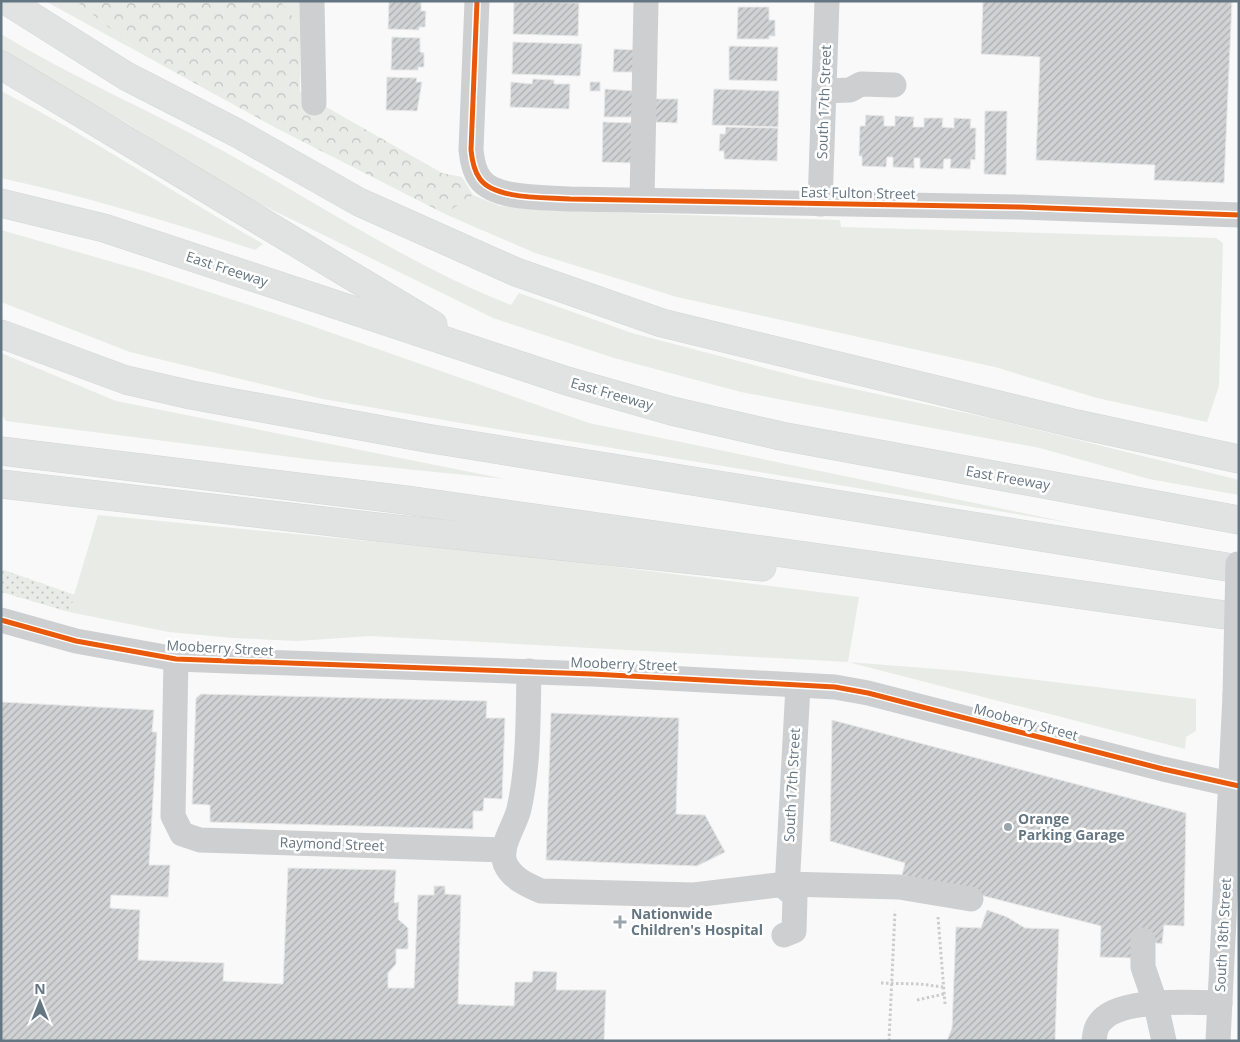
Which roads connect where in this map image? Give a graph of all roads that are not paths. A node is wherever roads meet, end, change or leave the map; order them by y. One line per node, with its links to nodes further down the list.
1 (7, 1): 17 (highway)
2 (312, 1): 9 (street)
3 (477, 1): 10 (street, East Fulton Street)
4 (646, 1): 10 (street)
5 (827, 1): 8 (street, South 17th Street)
6 (1, 65): 15 (highway)
7 (894, 85): 8 (street)
8 (824, 91): 12 (street, South 17th Street)
9 (314, 103)
10 (642, 200): 12 (street, East Fulton Street)
11 (1, 203): 15 (highway, East Freeway)
12 (820, 204): 13 (street, East Fulton Street)
13 (1239, 215)
14 (1, 334): 21 (highway)
15 (475, 350): 19 (highway, East Freeway)
16 (1, 451): 22 (highway)
17 (1239, 459)
18 (10, 484): 22 (highway)
19 (1239, 520)
20 (1239, 559): 28 (street, South 18th Street, bridge)
21 (1239, 569)
22 (951, 578): 23 (highway)
23 (1239, 617)
24 (1, 620): 25 (street, Mooberry Street)
25 (176, 659): 26 (street, Mooberry Street); 29 (street, Raymond Street)
26 (529, 671): 27 (street, Mooberry Street); 29 (street)
27 (798, 686): 28 (street, Mooberry Street); 30 (street, South 17th Street)
28 (1235, 785): 34 (street, South 18th Street)
29 (504, 850): 30 (street)
30 (786, 886): 31 (street); 32 (street)
31 (971, 900)
32 (784, 937)
33 (1144, 940): 35 (street)
34 (1220, 1003): 35 (street); 38 (street, South 18th Street)
35 (1156, 1005): 36 (street); 37 (street)
36 (1094, 1041)
37 (1164, 1041)
38 (1218, 1041)

